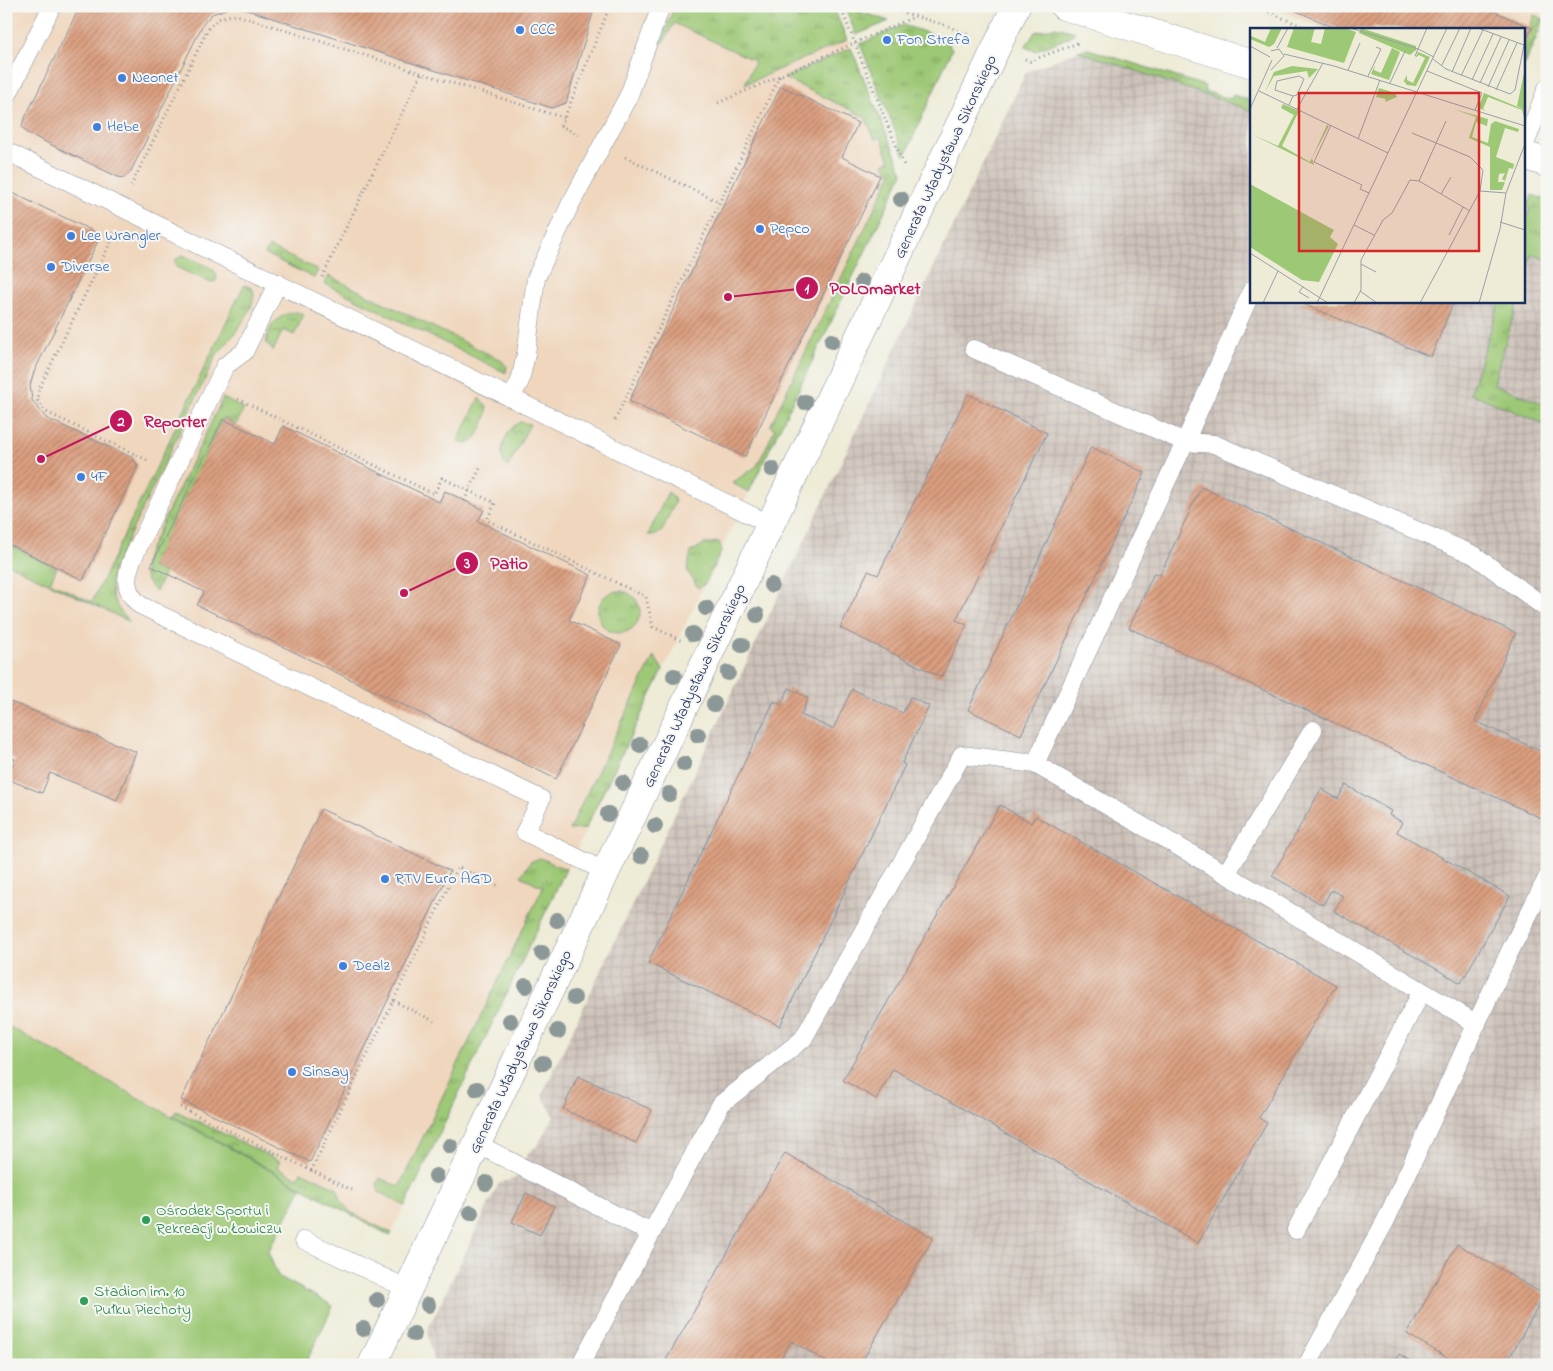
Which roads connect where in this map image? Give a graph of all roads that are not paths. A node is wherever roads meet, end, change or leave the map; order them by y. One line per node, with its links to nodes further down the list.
1 (52, 6): 7 (lane)
2 (661, 6): 15 (lane)
3 (1016, 6): 17 (street, Generała Władysława Sikorskiego)
4 (1064, 6): 5 (street)
5 (1250, 63)
6 (1547, 88): 8 (lane)
7 (6, 98)
8 (1526, 142)
9 (6, 151): 12 (lane)
10 (1526, 156): 11 (street)
11 (1547, 163)
12 (278, 284): 15 (lane); 21 (lane)
13 (1250, 295): 16 (lane)
14 (974, 349): 16 (lane)
15 (511, 398): 17 (lane)
16 (1185, 442): 18 (lane); 20 (lane)
17 (771, 525): 21 (street, Generała Władysława Sikorskiego)
18 (1547, 609)
19 (1313, 730): 22 (lane)
20 (1035, 764): 22 (lane); 28 (lane)
21 (606, 872): 26 (street, Generała Władysława Sikorskiego)
22 (1226, 874): 24 (lane)
23 (1547, 878): 25 (lane)
24 (1421, 993): 25 (lane); 27 (lane)
25 (1477, 1024): 33 (lane)
26 (477, 1144): 28 (lane); 30 (street, Generała Władysława Sikorskiego)
27 (1296, 1230)
28 (651, 1233): 32 (lane)
29 (304, 1240): 30 (lane)
30 (408, 1289): 31 (street, Generała Władysława Sikorskiego)
31 (372, 1365)
32 (580, 1365)
33 (1307, 1365)

